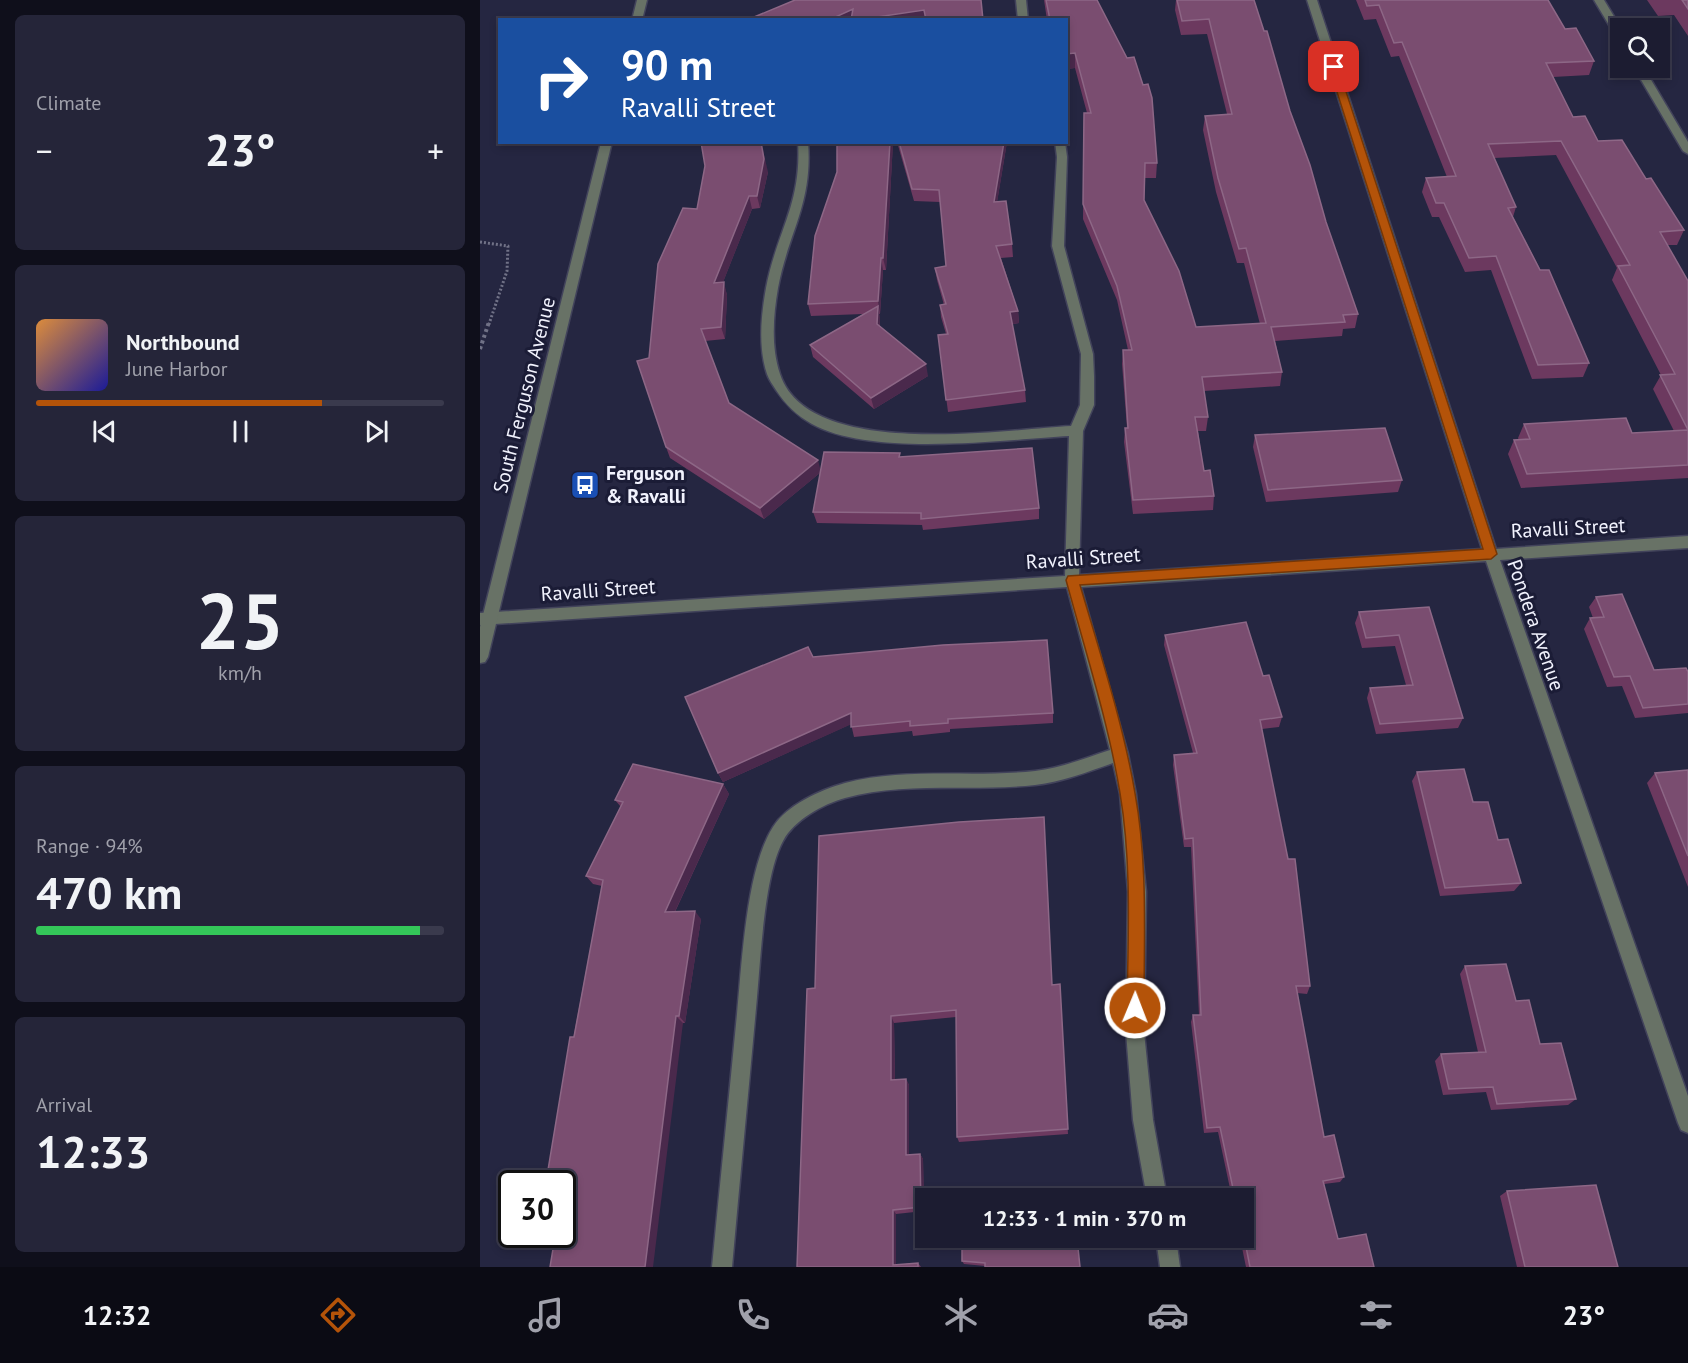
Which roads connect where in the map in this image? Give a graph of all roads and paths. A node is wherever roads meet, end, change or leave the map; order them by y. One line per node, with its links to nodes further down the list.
1 (642, 0): 5 (street)
2 (1021, 0): 6 (street)
3 (1312, 0): 17 (street, Pondera Avenue)
4 (1599, 0): 7 (street)
5 (638, 18)
6 (1023, 18)
7 (1610, 18)
8 (1645, 78): 12 (street)
9 (606, 144): 19 (street, South Ferguson Avenue)
10 (803, 144): 15 (street)
11 (1060, 144): 15 (street)
12 (1688, 151)
13 (480, 242): 14 (path)
14 (480, 349)
15 (1076, 430): 18 (street)
16 (1688, 542): 17 (street, Ravalli Street)
17 (1491, 554): 18 (street, Ravalli Street); 22 (street, Pondera Avenue)
18 (1072, 580): 19 (street, Ravalli Street); 21 (street)
19 (485, 618): 20 (street, South Ferguson Avenue)
20 (480, 657)
21 (1119, 754): 23 (street); 25 (street)
22 (1688, 1123)
23 (1155, 1188)
24 (1167, 1248): 26 (street)
25 (722, 1267)
26 (1170, 1267)

